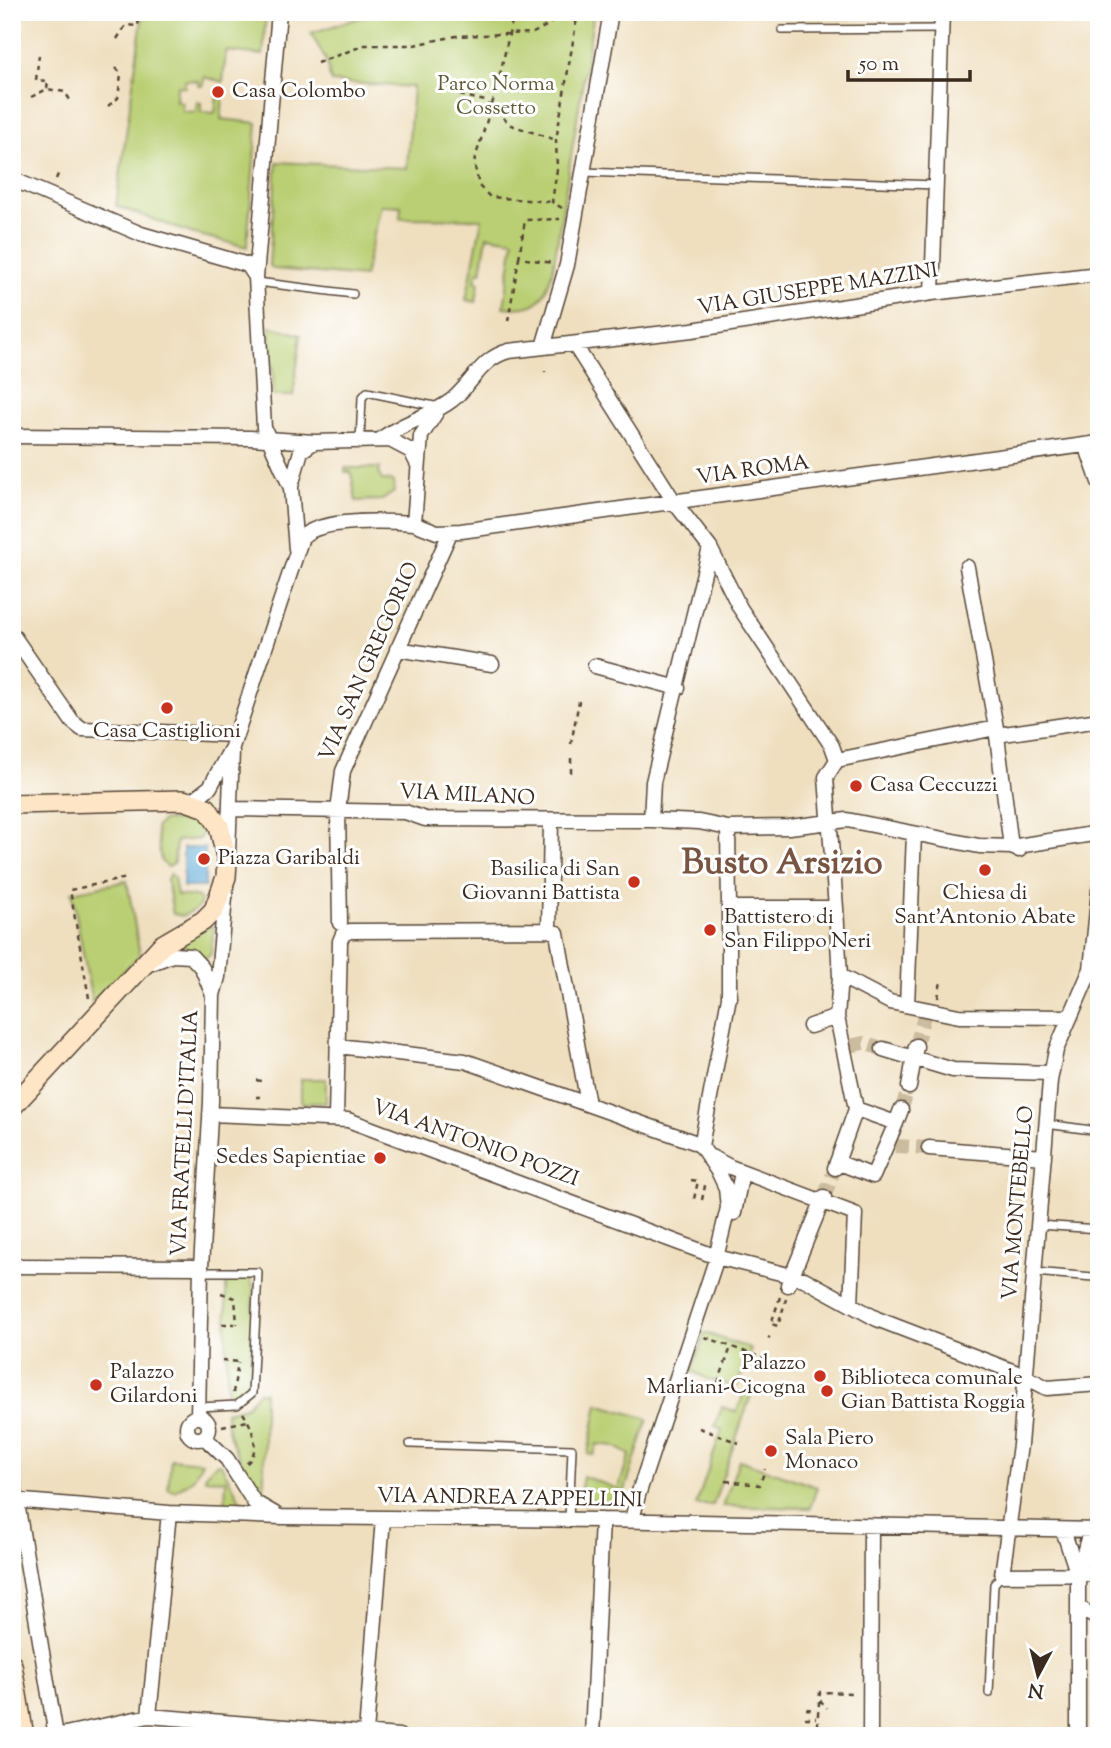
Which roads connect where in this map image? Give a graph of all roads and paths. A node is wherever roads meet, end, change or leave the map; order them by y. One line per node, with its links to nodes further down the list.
1 (140, 12): 11 (path)
2 (514, 12): 10 (path)
3 (560, 12): 10 (path)
4 (579, 12): 6 (path); 21 (path)
5 (942, 12): 8 (street)
6 (605, 14): 24 (street)
7 (279, 18): 34 (street)
8 (941, 29): 9 (lane); 27 (street)
9 (782, 30)
10 (510, 34): 13 (path); 19 (path)
11 (117, 39)
12 (38, 55): 15 (path)
13 (317, 63)
14 (114, 65): 20 (path)
15 (47, 89): 17 (path); 18 (path)
16 (460, 95): 19 (path)
17 (31, 97)
18 (70, 100)
19 (491, 105): 21 (path); 28 (path)
20 (108, 106)
21 (556, 140): 28 (path)
22 (21, 156): 25 (path)
23 (59, 172): 26 (path)
24 (584, 172): 27 (lane); 39 (street)
25 (14, 174): 34 (street)
26 (56, 179)
27 (935, 185): 35 (street)
28 (552, 202): 29 (path)
29 (565, 208)
30 (564, 219): 31 (path)
31 (519, 258): 32 (path); 37 (path)
32 (556, 264)
33 (1099, 274): 35 (street, VIA GIUSEPPE MAZZINI)
34 (257, 279): 36 (lane); 42 (street)
35 (932, 293): 38 (street, VIA GIUSEPPE MAZZINI)
36 (353, 294)
37 (508, 321)
38 (575, 344): 39 (street, VIA GIUSEPPE MAZZINI); 51 (street)
39 (543, 347): 40 (street, VIA GIUSEPPE MAZZINI)
40 (440, 408): 43 (street); 44 (lane); 47 (street)
41 (12, 436): 42 (street)
42 (266, 438): 45 (street); 49 (street)
43 (380, 440): 44 (street); 47 (street)
44 (360, 441): 45 (street)
45 (315, 442): 49 (street)
46 (1093, 444): 48 (street); 51 (street, VIA ROMA)
47 (419, 466): 50 (street)
48 (1099, 482)
49 (291, 488): 52 (street)
50 (415, 502): 53 (street); 54 (street)
51 (675, 503): 56 (street, VIA ROMA); 57 (street)
52 (295, 507): 55 (street); 58 (street)
53 (386, 522): 54 (street, VIA ROMA); 55 (street)
54 (414, 523): 56 (street, VIA ROMA)
55 (332, 526): 58 (street)
56 (450, 533): 61 (street, VIA SAN GREGORIO)
57 (710, 548): 64 (street); 71 (street)
58 (296, 549): 68 (street)
59 (967, 567): 67 (street)
60 (12, 634): 68 (street)
61 (397, 649): 62 (street); 76 (street, VIA SAN GREGORIO)
62 (492, 664)
63 (595, 666): 64 (street)
64 (678, 688): 77 (street)
65 (579, 701): 69 (path)
66 (1099, 720): 67 (street)
67 (996, 731): 71 (street); 83 (street)
68 (234, 741): 73 (street); 75 (street, VIA FRATELLI D'ITALIA)
69 (571, 744)
70 (571, 758): 72 (path)
71 (838, 760): 79 (street)
72 (571, 777)
73 (183, 800): 74 (street); 84 (street)
74 (12, 804)
75 (232, 809): 76 (street, VIA MILANO); 84 (street, VIA FRATELLI D'ITALIA)
76 (338, 811): 78 (street, VIA MILANO); 90 (street, VIA SAN GREGORIO)
77 (650, 820): 78 (street, VIA MILANO); 80 (street, VIA MILANO)
78 (551, 821): 91 (street)
79 (830, 821): 80 (street, VIA MILANO); 81 (street, VIA MILANO); 88 (street)
80 (728, 828): 89 (street)
81 (914, 834): 83 (street, VIA MILANO); 97 (street)
82 (1099, 834): 83 (street, VIA MILANO)
83 (1015, 848)
84 (227, 869): 92 (street); 95 (street, VIA FRATELLI D'ITALIA)
85 (127, 878): 96 (path)
86 (1099, 890): 87 (street, VIA MONTEBELLO)
87 (1098, 898): 93 (street, VIA MONTEBELLO)
88 (837, 912): 89 (street); 94 (street)
89 (729, 914): 114 (street)
90 (345, 927): 91 (street); 101 (street)
91 (553, 932): 106 (street)
92 (142, 968): 95 (street); 107 (street)
93 (1095, 969): 99 (street, VIA MONTEBELLO)
94 (840, 976): 97 (street); 98 (street)
95 (213, 995): 109 (street, VIA FRATELLI D'ITALIA)
96 (90, 1005)
97 (907, 1005): 99 (street)
98 (837, 1017): 100 (street); 108 (street)
99 (1070, 1017): 104 (street, VIA MONTEBELLO)
100 (810, 1026)
101 (338, 1046): 106 (street); 110 (street)
102 (883, 1049): 103 (street)
103 (915, 1053): 104 (street); 105 (street)
104 (1049, 1073): 111 (street, VIA MONTEBELLO)
105 (909, 1087)
106 (588, 1104): 114 (street)
107 (12, 1107)
108 (856, 1109): 108 (street)
109 (210, 1115): 110 (street, VIA ANTONIO POZZI); 126 (street, VIA FRATELLI D'ITALIA)
110 (336, 1118): 124 (street, VIA ANTONIO POZZI)
111 (1046, 1124): 112 (lane); 115 (street, VIA MONTEBELLO)
112 (1099, 1131)
113 (929, 1148): 115 (street)
114 (706, 1152): 116 (street); 124 (street)
115 (1044, 1157): 122 (street, VIA MONTEBELLO)
116 (742, 1172): 120 (street); 124 (street)
117 (707, 1175): 121 (path)
118 (691, 1180): 119 (path)
119 (694, 1199)
120 (823, 1199): 129 (street); 131 (street)
121 (702, 1200)
122 (1038, 1225): 123 (lane); 127 (street, VIA MONTEBELLO)
123 (1099, 1229)
124 (721, 1258): 129 (street, VIA ANTONIO POZZI); 163 (street)
125 (12, 1266): 126 (street)
126 (201, 1269): 146 (lane, VIA FRATELLI D'ITALIA); 147 (street, VIA FRATELLI D'ITALIA)
127 (1034, 1272): 128 (lane); 143 (street, VIA MONTEBELLO)
128 (1093, 1277)
129 (787, 1285): 131 (street, VIA ANTONIO POZZI); 135 (path); 135 (path)
130 (221, 1293): 133 (path)
131 (850, 1305): 143 (street, VIA ANTONIO POZZI)
132 (222, 1324): 133 (path)
133 (237, 1324): 134 (path)
134 (245, 1324)
135 (774, 1325): 136 (path)
136 (772, 1333)
137 (702, 1336): 138 (path)
138 (731, 1347): 139 (path); 144 (path)
139 (766, 1355)
140 (222, 1360): 141 (path)
141 (238, 1362): 142 (path); 146 (path)
142 (251, 1363)
143 (1026, 1378): 145 (street, VIA ANTONIO POZZI); 165 (street, VIA MONTEBELLO)
144 (718, 1383)
145 (1099, 1384)
146 (239, 1404): 147 (lane); 148 (path)
147 (199, 1412): 159 (street, VIA FRATELLI D'ITALIA)
148 (248, 1421): 149 (path); 153 (path)
149 (222, 1426)
150 (699, 1428): 151 (path)
151 (739, 1443)
152 (411, 1444): 161 (lane)
153 (241, 1466)
154 (765, 1469): 156 (path)
155 (12, 1473): 157 (street)
156 (726, 1481)
157 (14, 1500): 158 (street, VIA ANDREA ZAPPELLINI); 189 (street)
158 (169, 1513): 159 (street, VIA ANDREA ZAPPELLINI); 180 (street)
159 (282, 1517): 160 (street, VIA ANDREA ZAPPELLINI)
160 (383, 1518): 161 (street, VIA ANDREA ZAPPELLINI); 185 (street)
161 (569, 1519): 162 (street, VIA ANDREA ZAPPELLINI)
162 (602, 1520): 163 (street, VIA ANDREA ZAPPELLINI); 191 (street)
163 (632, 1520): 164 (street, VIA ANDREA ZAPPELLINI)
164 (871, 1526): 165 (street, VIA ANDREA ZAPPELLINI); 192 (street)
165 (1009, 1527): 166 (street, VIA ANDREA ZAPPELLINI); 169 (street, VIA MONTEBELLO)
166 (1063, 1530): 167 (street, VIA ANDREA ZAPPELLINI); 170 (street)
167 (1094, 1530): 170 (street)
168 (1099, 1574): 170 (street)
169 (1002, 1575): 170 (street); 175 (lane)
170 (1078, 1575): 171 (street)
171 (1079, 1608): 172 (street); 193 (street)
172 (1099, 1619)
173 (12, 1665): 188 (street)
174 (861, 1693): 176 (path)
175 (989, 1693)
176 (820, 1700): 177 (path); 179 (path)
177 (827, 1708)
178 (806, 1709): 179 (path)
179 (817, 1710): 182 (path)
180 (149, 1716): 185 (street); 189 (street)
181 (805, 1718): 182 (path)
182 (816, 1718): 184 (path)
183 (805, 1726): 184 (path)
184 (816, 1726): 187 (path)
185 (366, 1733): 190 (street)
186 (804, 1734): 187 (path)
187 (816, 1735)
188 (24, 1736)
189 (56, 1736)
190 (399, 1736)
191 (592, 1736)
192 (870, 1736)
193 (1078, 1736)

